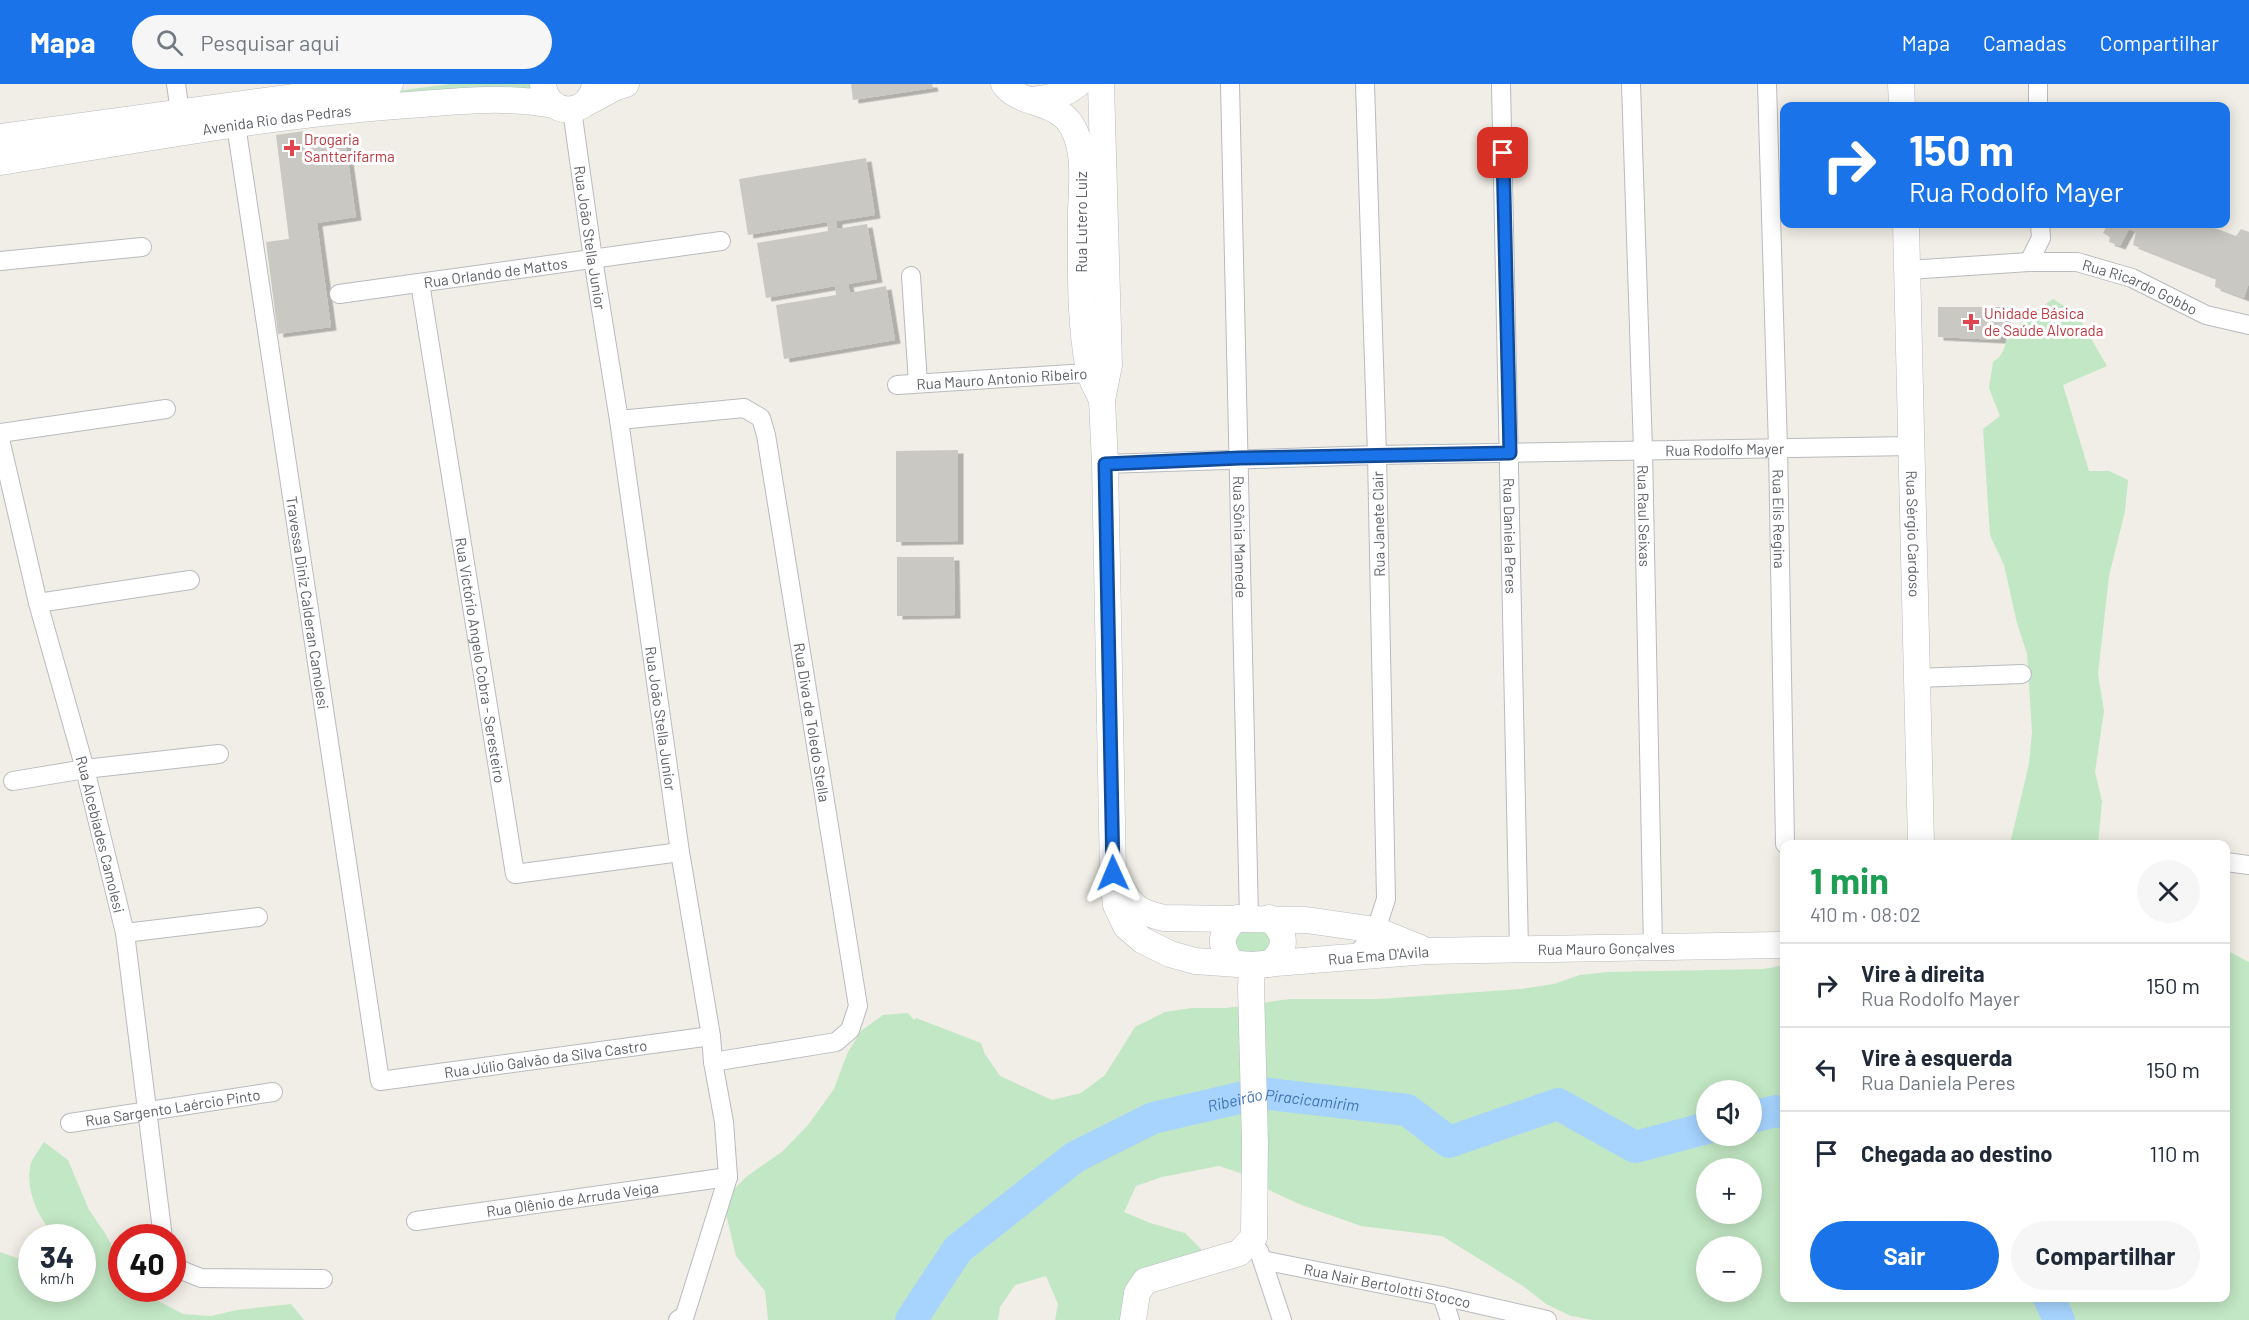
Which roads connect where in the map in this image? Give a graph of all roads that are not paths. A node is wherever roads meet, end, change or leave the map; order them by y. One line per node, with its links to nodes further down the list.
1 (176, 84): 18 (street)
2 (390, 84): 18 (street, Avenida Rio das Pedras)
3 (626, 84): 14 (street)
4 (1004, 84): 15 (street, Rua Lutero Luiz)
5 (1078, 84): 15 (street)
6 (1101, 84): 35 (street, Rua Lutero Luiz)
7 (1230, 84): 47 (street, Rua Sônia Mamede)
8 (1365, 84): 46 (street, Rua Janete Clair)
9 (1501, 84): 45 (street, Rua Daniela Peres)
10 (1631, 84): 44 (street, Rua Raul Seixas)
11 (1767, 84): 43 (street, Rua Elis Regina)
12 (1901, 84): 16 (street)
13 (2038, 84): 17 (street)
14 (571, 97): 19 (street, Avenida Rio das Pedras); 27 (street, Rua João Stella Junior)
15 (1031, 100): 35 (street, Rua Lutero Luiz)
16 (1902, 102)
17 (2038, 102)
18 (180, 112): 20 (street, Avenida Rio das Pedras); 21 (street)
19 (236, 125): 21 (street, Avenida Rio das Pedras); 74 (street, Travessa Diniz Calderan Camolesi)
20 (0, 137)
21 (135, 140): 22 (street, Avenida Rio das Pedras)
22 (0, 162)
23 (1906, 228): 30 (street, Rua Sérgio Cardoso)
24 (2040, 228): 29 (street)
25 (721, 241): 27 (street, Rua Orlando de Mattos)
26 (141, 246): 28 (street)
27 (593, 259): 32 (street, Rua Orlando de Mattos); 39 (street, Rua João Stella Junior)
28 (0, 261)
29 (2030, 262): 30 (street, Rua Ricardo Gobbo); 34 (street, Rua Ricardo Gobbo)
30 (1908, 270): 42 (street, Rua Sérgio Cardoso)
31 (912, 276): 36 (street)
32 (420, 283): 33 (street, Rua Orlando de Mattos); 58 (street, Rua Victório Angelo Cobra - Seresteiro)
33 (339, 294)
34 (2249, 325)
35 (1099, 372): 36 (street, Rua Mauro Antonio Ribeiro); 48 (street, Rua Lutero Luiz)
36 (918, 383): 37 (street, Rua Mauro Antonio Ribeiro)
37 (897, 385)
38 (166, 409): 40 (street)
39 (619, 420): 58 (street, Rua João Stella Junior); 73 (street, Rua Diva de Toledo Stella)
40 (0, 433)
41 (0, 439): 50 (street, Rua Alcebíades Camolesi)
42 (1911, 446): 43 (street, Rua Rodolfo Mayer); 52 (street, Rua Sérgio Cardoso)
43 (1778, 448): 44 (street, Rua Rodolfo Mayer); 56 (street, Rua Elis Regina)
44 (1643, 450): 45 (street, Rua Rodolfo Mayer); 67 (street, Rua Raul Seixas)
45 (1510, 453): 46 (street, Rua Rodolfo Mayer); 68 (street, Rua Daniela Peres)
46 (1377, 455): 47 (street, Rua Rodolfo Mayer); 64 (street, Rua Janete Clair)
47 (1240, 458): 48 (street, Rua Rodolfo Mayer); 63 (street, Rua Sônia Mamede)
48 (1105, 464): 61 (street, Rua Lutero Luiz)
49 (190, 580): 50 (street)
50 (38, 603): 54 (street, Rua Alcebíades Camolesi)
51 (2022, 674): 52 (street)
52 (1917, 678): 57 (street, Rua Sérgio Cardoso)
53 (219, 754): 54 (street)
54 (85, 768): 55 (street); 65 (street, Rua Alcebíades Camolesi)
55 (13, 781)
56 (1785, 840)
57 (1921, 840)
58 (680, 852): 72 (street, Rua João Stella Junior)
59 (2230, 863): 60 (street)
60 (2249, 865)
61 (1113, 873): 63 (street, Rua Ema D'Avila); 71 (street, Rua Ema D'Avila)
62 (258, 917): 65 (street)
63 (1252, 918): 64 (street, Rua Ema D'Avila); 71 (street); 71 (street)
64 (1376, 930): 69 (street, Rua Ema D'Avila); 70 (street, Rua Janete Clair)
65 (125, 933): 76 (street, Rua Alcebíades Camolesi)
66 (1780, 945): 67 (street, Rua Mauro Gonçalves)
67 (1653, 947): 68 (street, Rua Mauro Gonçalves)
68 (1519, 950): 69 (street, Rua Mauro Gonçalves)
69 (1427, 951): 70 (street, Rua Ema D'Avila)
70 (1356, 956): 71 (street, Rua Ema D'Avila)
71 (1251, 964): 81 (street)
72 (711, 1036): 73 (street, Rua João Stella Junior); 74 (street, Rua Júlio Galvão da Silva Castro)
73 (713, 1062): 78 (street, Rua João Stella Junior)
74 (380, 1081)
75 (273, 1092): 76 (street, Rua Sargento Laércio Pinto)
76 (147, 1111): 77 (street, Rua Sargento Laércio Pinto); 80 (street, Rua Alcebíades Camolesi)
77 (70, 1123)
78 (728, 1177): 79 (street, Rua Olênio de Arruda Veiga); 85 (street, Rua João Stella Junior)
79 (416, 1221)
80 (161, 1224)
81 (1258, 1249): 84 (street, Rua Nair Bertolotti Stocco); 86 (street); 87 (street)
82 (186, 1272): 83 (street)
83 (316, 1280)
84 (1442, 1296): 88 (street); 89 (street, Rua Nair Bertolotti Stocco)
85 (678, 1320)
86 (1133, 1320)
87 (1282, 1320)
88 (1450, 1320)
89 (1546, 1320)

